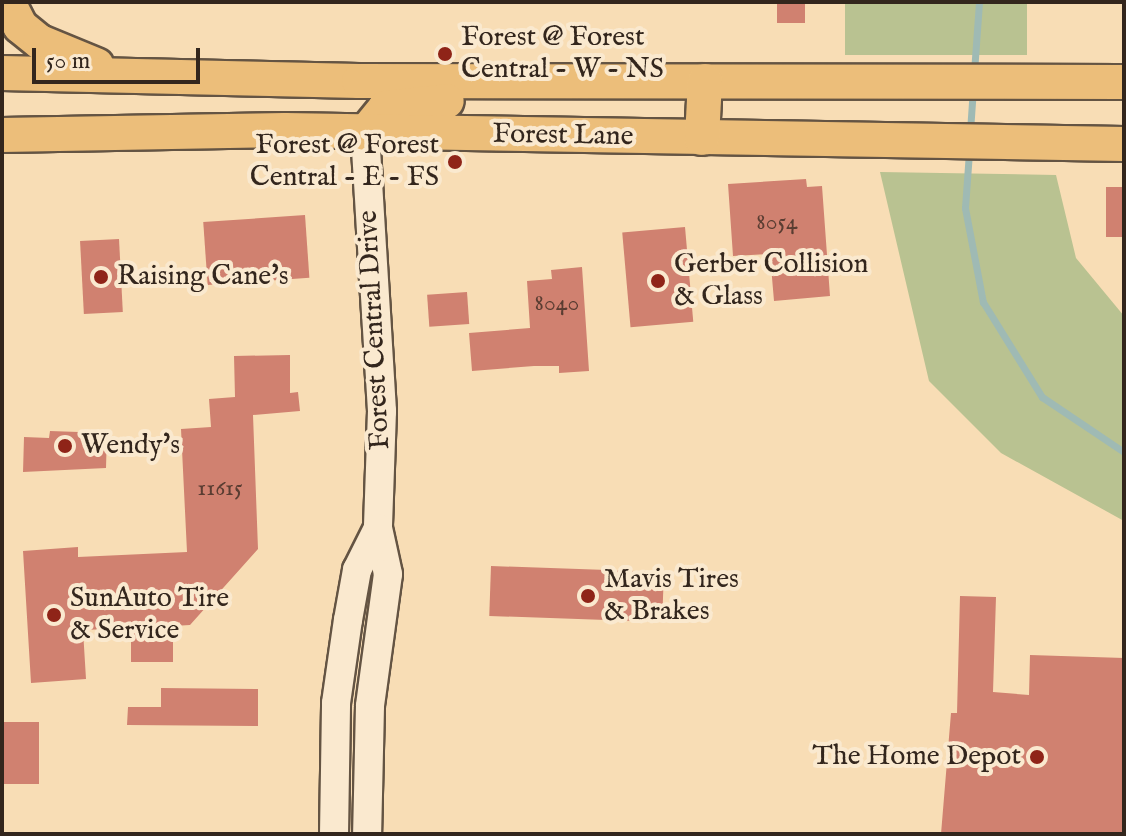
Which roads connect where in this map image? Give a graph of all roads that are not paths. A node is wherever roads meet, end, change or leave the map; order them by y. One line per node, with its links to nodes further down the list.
1 (8, 2): 3 (main road)
2 (2, 73): 3 (main road, Forest Lane)
3 (151, 76): 4 (main road, Forest Lane)
4 (359, 81): 5 (main road, Forest Lane); 10 (main road)
5 (633, 81): 6 (main road, Forest Lane); 8 (main road)
6 (705, 81): 7 (main road, Forest Lane); 11 (main road)
7 (1124, 82)
8 (365, 133): 10 (main road, Forest Lane); 11 (main road, Forest Lane); 13 (street, Forest Central Drive)
9 (2, 135): 10 (main road, Forest Lane)
10 (78, 136)
11 (702, 138): 12 (main road, Forest Lane)
12 (1124, 144)
13 (378, 528): 14 (street, Forest Central Drive); 15 (street, Forest Central Drive)
14 (334, 834)
15 (367, 834)

